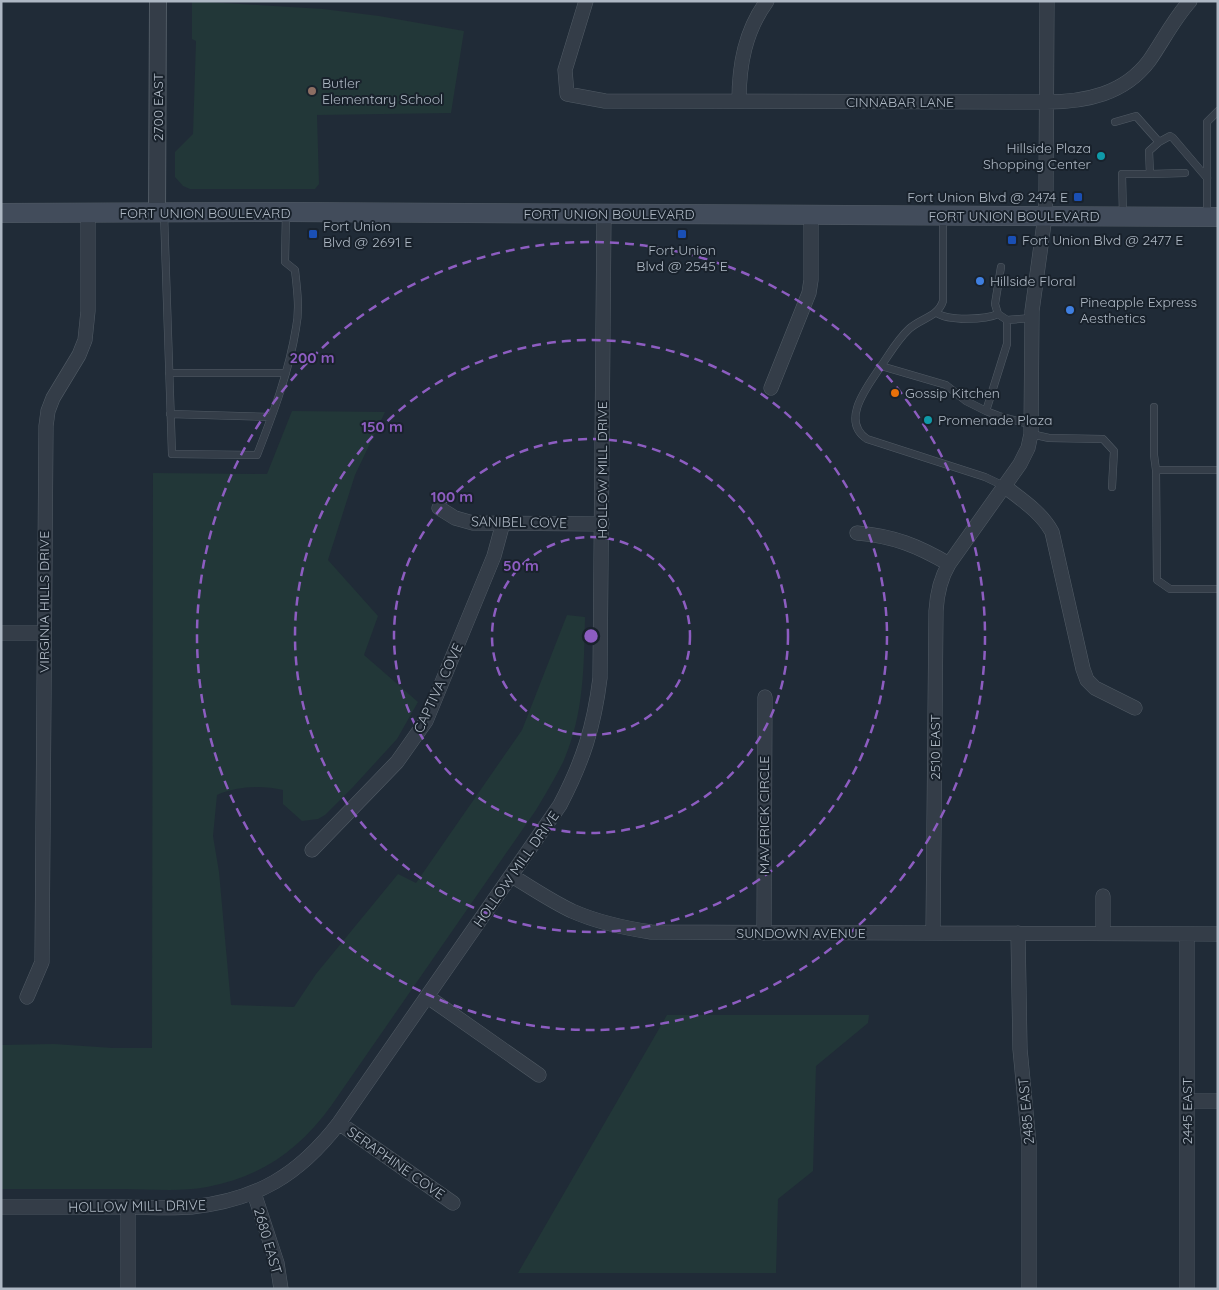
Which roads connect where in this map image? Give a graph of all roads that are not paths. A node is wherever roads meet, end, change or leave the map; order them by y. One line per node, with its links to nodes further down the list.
1 (158, 1): 16 (street, 2700 EAST)
2 (586, 1): 6 (street, CINNABAR LANE)
3 (767, 1): 6 (street)
4 (1047, 1): 7 (street, 2510 EAST)
5 (1190, 1): 7 (street, CINNABAR LANE)
6 (739, 101): 7 (street, CINNABAR LANE)
7 (1046, 102): 21 (street, 2510 EAST)
8 (1218, 111): 13 (lane)
9 (1115, 122): 10 (lane)
10 (1159, 142): 12 (lane); 13 (lane)
11 (1185, 173): 12 (lane)
12 (1150, 174): 22 (lane)
13 (1207, 178): 23 (lane)
14 (286, 212): 16 (main road, FORT UNION BOULEVARD); 18 (main road, FORT UNION BOULEVARD); 30 (lane)
15 (1, 213): 17 (main road, FORT UNION BOULEVARD)
16 (161, 213): 17 (main road, FORT UNION BOULEVARD); 31 (lane)
17 (88, 214): 49 (street, VIRGINIA HILLS DRIVE)
18 (604, 214): 19 (main road, FORT UNION BOULEVARD); 44 (street, HOLLOW MILL DRIVE)
19 (811, 214): 20 (main road, FORT UNION BOULEVARD); 32 (street)
20 (943, 215): 21 (main road, FORT UNION BOULEVARD); 25 (lane)
21 (1045, 216): 22 (main road, FORT UNION BOULEVARD); 27 (street, 2510 EAST)
22 (1123, 216): 23 (main road, FORT UNION BOULEVARD)
23 (1212, 217)
24 (1001, 267): 26 (lane)
25 (937, 313): 26 (lane); 29 (lane)
26 (998, 314): 28 (lane)
27 (1032, 318): 28 (lane); 37 (street, 2510 EAST)
28 (1007, 320): 34 (lane)
29 (881, 366): 34 (lane); 40 (lane)
30 (286, 372): 31 (lane); 36 (lane)
31 (169, 373): 35 (lane)
32 (771, 388)
33 (1154, 407): 38 (lane)
34 (986, 411): 37 (lane)
35 (170, 414): 36 (lane); 36 (lane)
36 (271, 417)
37 (1031, 430): 40 (street, 2510 EAST); 41 (lane)
38 (1156, 470): 39 (lane); 47 (lane)
39 (1218, 470)
40 (1004, 486): 46 (street, 2510 EAST); 51 (street)
41 (1112, 487)
42 (439, 508): 43 (street, SANIBEL COVE)
43 (503, 523): 44 (street, SANIBEL COVE); 52 (street, CAPTIVA COVE)
44 (602, 524): 53 (street, HOLLOW MILL DRIVE)
45 (857, 533): 46 (street)
46 (949, 564): 56 (street, 2510 EAST)
47 (1218, 589)
48 (1, 633): 49 (street)
49 (44, 633): 62 (street, VIRGINIA HILLS DRIVE)
50 (765, 697): 55 (street, MAVERICK CIRCLE)
51 (1135, 708)
52 (312, 850)
53 (512, 876): 55 (street, SUNDOWN AVENUE); 61 (street, HOLLOW MILL DRIVE)
54 (1103, 896): 58 (street)
55 (764, 933): 56 (street, SUNDOWN AVENUE)
56 (933, 933): 57 (street, SUNDOWN AVENUE)
57 (1018, 933): 58 (street, SUNDOWN AVENUE); 73 (street, 2485 EAST)
58 (1103, 934): 59 (street, SUNDOWN AVENUE)
59 (1187, 934): 60 (street, SUNDOWN AVENUE); 64 (street, 2445 EAST)
60 (1218, 934)
61 (428, 997): 63 (street); 66 (street, HOLLOW MILL DRIVE)
62 (26, 998)
63 (539, 1075)
64 (1187, 1101): 65 (street); 74 (street, 2445 EAST)
65 (1218, 1101)
66 (339, 1124): 67 (street, HOLLOW MILL DRIVE); 68 (street, SERAPHINE COVE)
67 (254, 1193): 70 (street, HOLLOW MILL DRIVE); 72 (street, 2680 EAST)
68 (453, 1203)
69 (1, 1207): 70 (street, HOLLOW MILL DRIVE)
70 (128, 1207): 71 (street)
71 (128, 1289)
72 (281, 1289)
73 (1029, 1289)
74 (1187, 1289)

